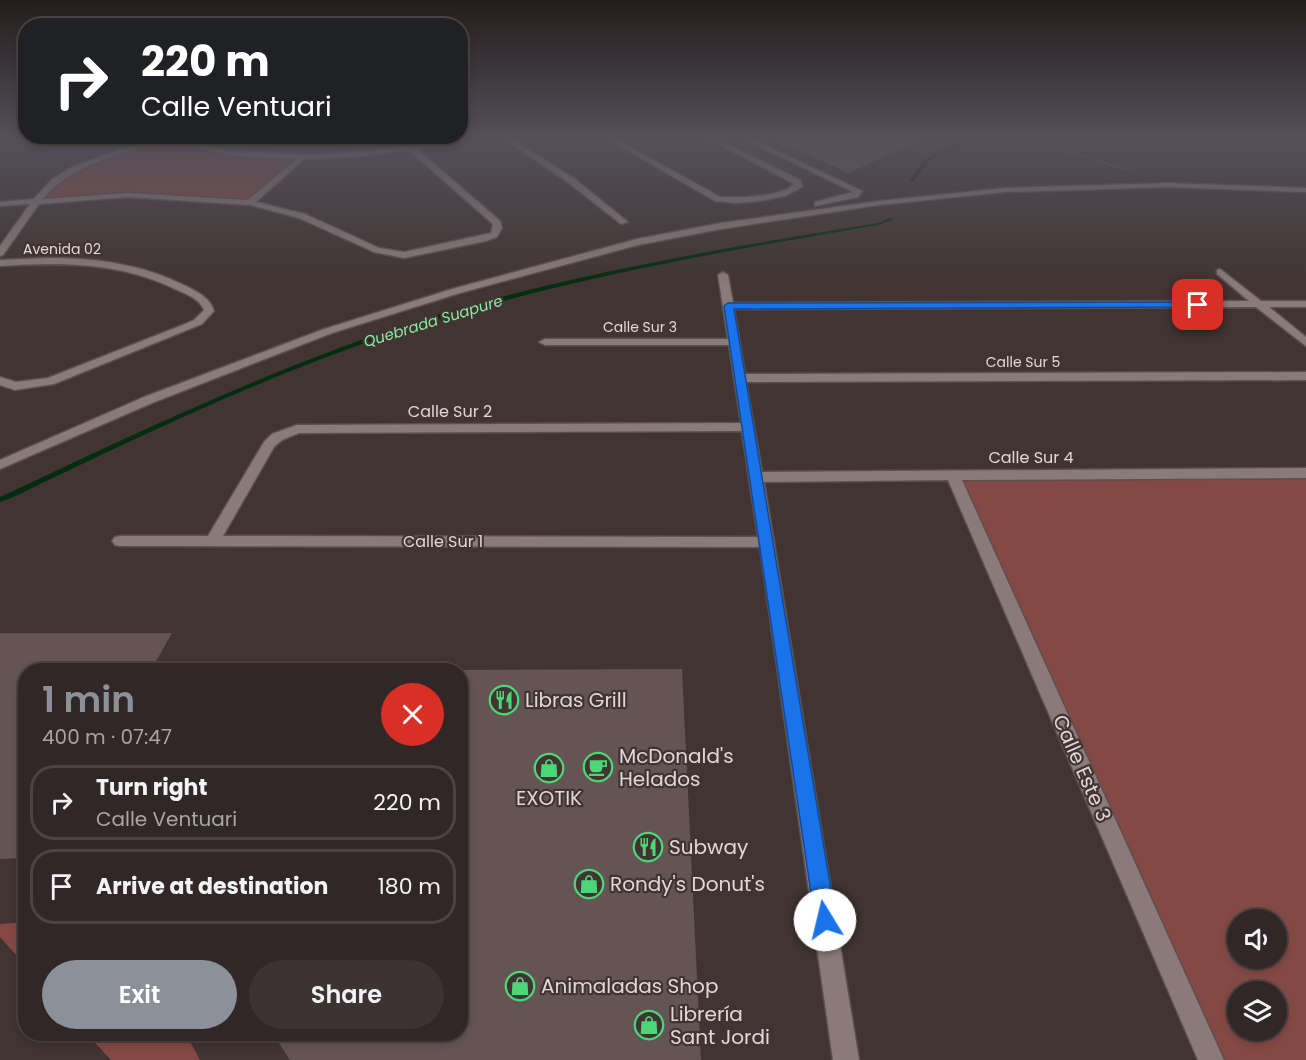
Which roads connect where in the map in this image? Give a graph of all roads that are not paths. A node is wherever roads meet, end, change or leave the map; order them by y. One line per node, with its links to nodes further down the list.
1 (49, 187): 11 (street)
2 (268, 187): 12 (street)
3 (456, 187): 12 (street)
4 (580, 187): 14 (street)
5 (696, 187): 6 (street)
6 (797, 187)
7 (850, 187): 15 (street)
8 (1087, 187): 15 (street)
9 (1236, 187): 10 (street)
10 (1306, 190)
11 (38, 201): 12 (street); 13 (street); 16 (street)
12 (250, 203)
13 (0, 204)
14 (624, 222)
15 (746, 223): 30 (street)
16 (0, 253)
17 (0, 263): 28 (street, Avenida 02)
18 (1220, 272): 21 (street)
19 (723, 275): 22 (street)
20 (1306, 304): 21 (street)
21 (1259, 305): 22 (street); 25 (street)
22 (728, 306): 24 (street)
23 (545, 342): 24 (street, Calle Sur 3)
24 (734, 342): 27 (street)
25 (1306, 344)
26 (1306, 376): 27 (street, Calle Sur 5)
27 (740, 378): 29 (street)
28 (0, 381)
29 (748, 427): 33 (street); 35 (street, Calle Sur 2)
30 (0, 465)
31 (1306, 473): 32 (street, Calle Sur 4)
32 (953, 476): 33 (street, Calle Sur 4); 38 (street, Calle Este 3)
33 (756, 477): 36 (street)
34 (120, 541): 35 (street, Calle Sur 1)
35 (212, 541): 36 (street, Calle Sur 1)
36 (767, 542): 37 (street)
37 (846, 1060)
38 (1211, 1060)

